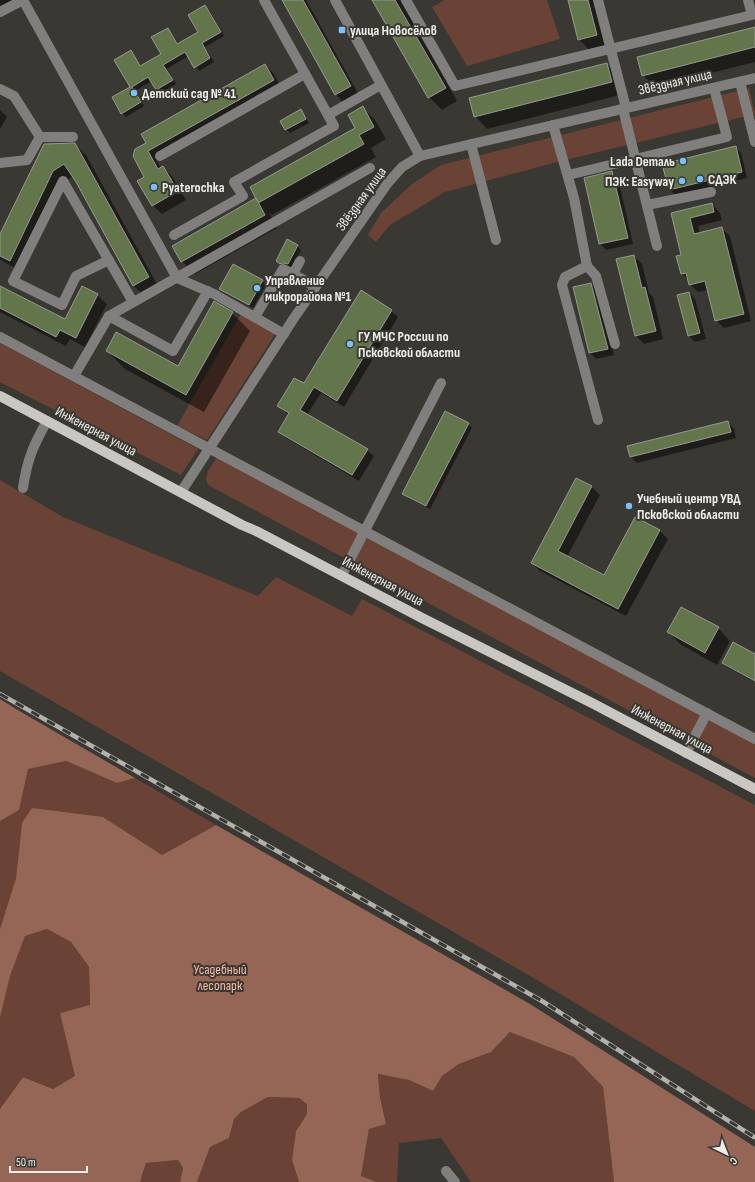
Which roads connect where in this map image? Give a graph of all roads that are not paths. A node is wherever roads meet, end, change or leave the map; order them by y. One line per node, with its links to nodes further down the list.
1 (23, 0): 7 (street); 37 (street)
2 (264, 0): 9 (street)
3 (335, 0): 12 (street)
4 (406, 0): 8 (street)
5 (598, 0): 8 (street)
6 (748, 0): 8 (street)
7 (0, 12)
8 (610, 49): 15 (street)
9 (306, 74): 16 (street); 22 (street)
10 (755, 78): 11 (street, Звёздная улица)
11 (740, 82): 13 (street, Звёздная улица); 20 (street)
12 (381, 85): 16 (street); 23 (street)
13 (714, 88): 15 (street, Звёздная улица); 24 (street)
14 (0, 89): 18 (street)
15 (624, 109): 17 (street, Звёздная улица); 24 (street)
16 (328, 115): 30 (street)
17 (553, 125): 21 (street, Звёздная улица); 27 (street)
18 (40, 137): 19 (street); 25 (street)
19 (72, 137)
20 (755, 142)
21 (471, 144): 23 (street, Звёздная улица); 31 (street)
22 (160, 156)
23 (420, 156): 38 (street, Звёздная улица)
24 (635, 159): 27 (street); 29 (street)
25 (0, 163)
26 (370, 168): 37 (street)
27 (568, 175): 35 (street)
28 (711, 192): 29 (street)
29 (647, 205): 32 (street)
30 (174, 235)
31 (496, 240)
32 (657, 246)
33 (109, 260): 33 (street); 40 (street)
34 (300, 261): 36 (street)
35 (587, 266): 45 (street); 49 (street)
36 (293, 274): 38 (street); 42 (street)
37 (176, 278): 39 (street); 40 (street)
38 (315, 286): 43 (street, Звёздная улица)
39 (208, 291): 41 (street); 42 (street)
40 (133, 302): 41 (street)
41 (109, 316): 46 (street)
42 (255, 317): 43 (street)
43 (284, 334): 51 (street, Звёздная улица)
44 (0, 337): 46 (street)
45 (614, 344)
46 (74, 376): 51 (street)
47 (441, 383): 54 (street)
48 (0, 396): 50 (main road, Инженерная улица)
49 (598, 420)
50 (47, 421): 52 (street); 53 (main road, Инженерная улица)
51 (209, 449): 53 (street, Звёздная улица); 54 (street)
52 (23, 488)
53 (181, 492): 55 (main road, Инженерная улица)
54 (365, 532): 55 (street); 56 (street)
55 (342, 576): 58 (main road, Инженерная улица)
56 (707, 713): 57 (street); 58 (street)
57 (755, 739)
58 (686, 753): 59 (main road, Инженерная улица)
59 (755, 789)
60 (446, 1171): 61 (street)
61 (455, 1182)

